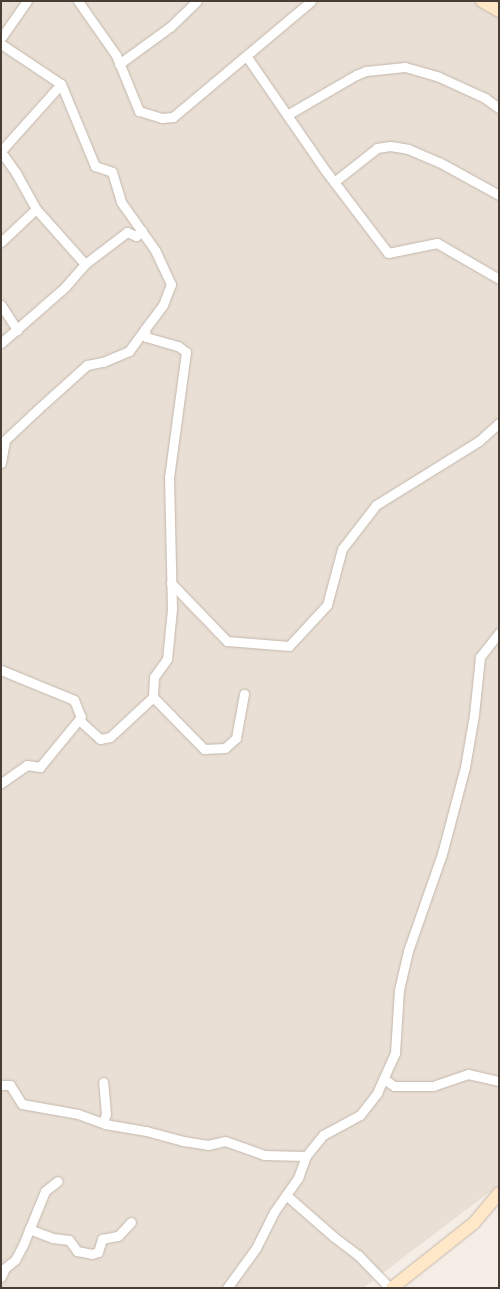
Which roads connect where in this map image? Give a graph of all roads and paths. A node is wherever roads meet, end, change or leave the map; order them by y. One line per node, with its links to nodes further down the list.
1 (27, 1): 7 (street)
2 (78, 1): 10 (street)
3 (197, 1): 10 (street)
4 (311, 1): 9 (street)
5 (482, 1): 6 (main road)
6 (499, 11)
7 (1, 38)
8 (1, 44): 11 (street)
9 (246, 57): 10 (street); 13 (street)
10 (119, 64)
11 (61, 84): 14 (street); 18 (street)
12 (499, 108): 13 (street)
13 (287, 115): 15 (street)
14 (1, 152): 17 (street)
15 (334, 182): 16 (street); 21 (street)
16 (499, 195)
17 (36, 209): 19 (street); 20 (street)
18 (142, 231): 20 (street); 23 (street)
19 (1, 242)
20 (85, 264): 24 (street)
21 (499, 279)
22 (1, 305): 24 (street)
23 (145, 328): 27 (street); 28 (street)
24 (17, 330): 25 (street)
25 (1, 343)
26 (499, 423): 28 (street)
27 (1, 463)
28 (171, 582): 32 (street)
29 (499, 633): 35 (street)
30 (1, 670): 33 (street)
31 (244, 694): 32 (street)
32 (153, 697): 33 (street)
33 (79, 720): 34 (street)
34 (1, 783)
35 (384, 1079): 36 (street); 40 (street)
36 (499, 1081)
37 (103, 1082): 39 (street)
38 (1, 1085): 39 (street)
39 (102, 1123): 40 (street)
40 (306, 1156): 43 (street)
41 (58, 1181): 45 (street)
42 (499, 1193): 48 (main road)
43 (286, 1195): 47 (street); 48 (street)
44 (131, 1222): 45 (street)
45 (30, 1229): 46 (street)
46 (1, 1277)
47 (227, 1288)
48 (391, 1288)

